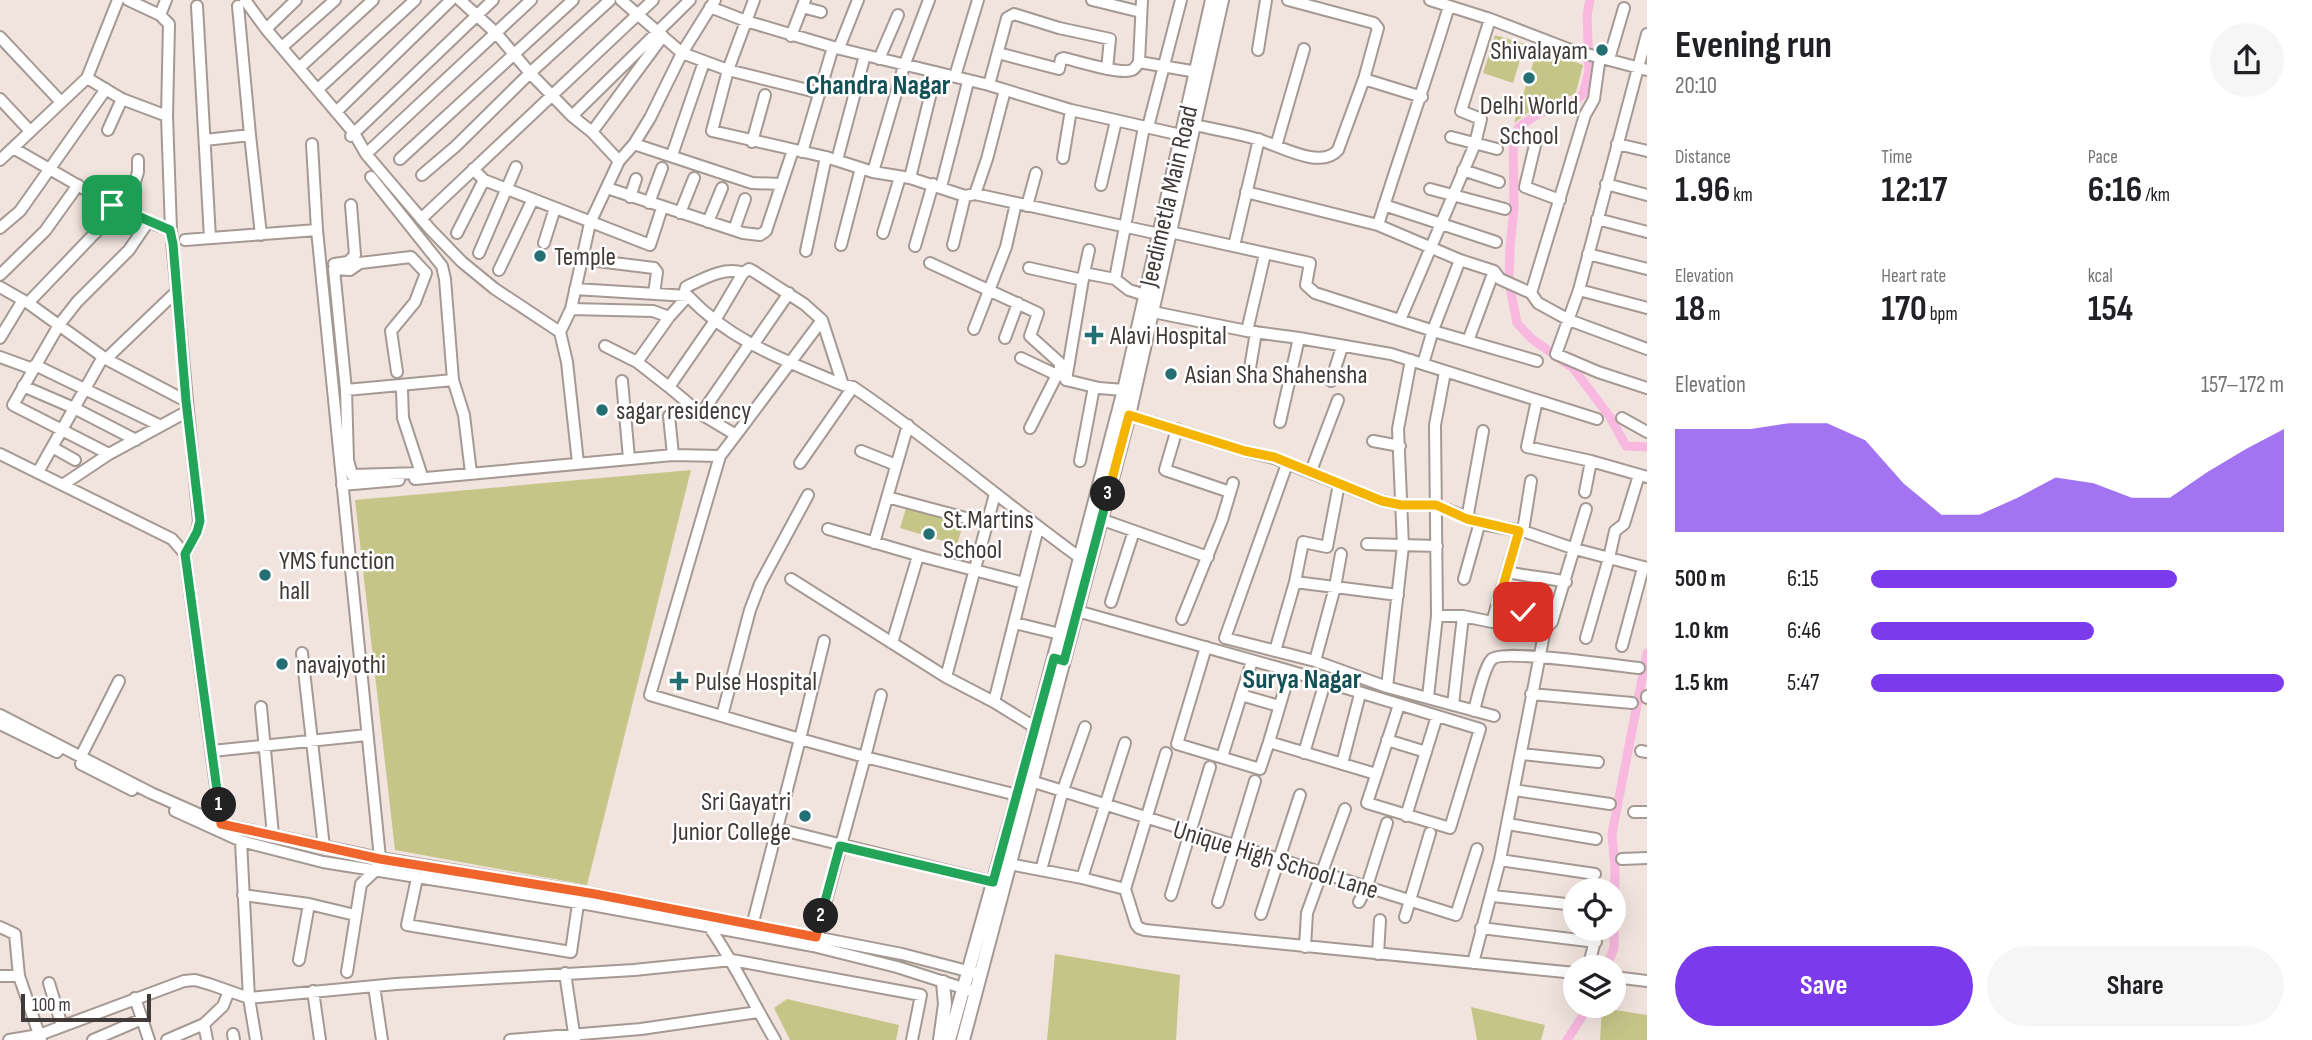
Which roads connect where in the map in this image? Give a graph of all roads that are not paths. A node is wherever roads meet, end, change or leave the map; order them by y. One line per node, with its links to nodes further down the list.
1 (118, 0): 71 (street)
2 (128, 0): 38 (street)
3 (166, 0): 38 (street)
4 (296, 0): 43 (street)
5 (335, 0): 49 (street)
6 (415, 0): 76 (street)
7 (451, 0): 86 (street)
8 (460, 0): 40 (street)
9 (493, 0): 40 (street)
10 (531, 0): 44 (street)
11 (573, 0): 55 (street)
12 (610, 0): 69 (street)
13 (621, 0): 37 (street)
14 (653, 0): 37 (street)
15 (690, 0): 45 (street)
16 (754, 0): 42 (street)
17 (858, 0): 50 (street)
18 (929, 0): 61 (street)
19 (978, 0): 70 (street)
20 (1092, 0): 36 (street)
21 (1142, 0): 36 (street)
22 (1181, 0): 62 (street)
23 (1212, 0): 68 (main road, Jeedimetla Main Road)
24 (1222, 0): 90 (main road, Jeedimetla Main Road)
25 (1266, 0): 52 (street)
26 (1288, 0): 72 (street)
27 (1430, 0): 33 (street)
28 (366, 2): 63 (street)
29 (247, 3): 43 (street); 95 (street)
30 (804, 3): 35 (street); 47 (street)
31 (713, 4): 42 (street); 53 (street)
32 (197, 6): 100 (street)
33 (1448, 6): 41 (street); 81 (street)
34 (1624, 8): 57 (street)
35 (821, 12)
36 (1141, 12): 60 (street)
37 (639, 13): 45 (street); 79 (street)
38 (160, 15): 87 (street)
39 (898, 15): 58 (street)
40 (477, 16): 44 (street); 96 (street)
41 (1490, 19): 57 (street); 105 (street)
42 (746, 21): 47 (street); 66 (street)
43 (266, 29): 49 (street)
44 (496, 33): 55 (street); 112 (street)
45 (660, 33): 53 (street); 88 (street); 94 (street)
46 (1647, 34): 65 (street)
47 (791, 36): 50 (street)
48 (0, 37): 84 (street)
49 (282, 47): 63 (street)
50 (836, 47): 56 (street); 78 (street)
51 (1304, 49): 107 (street)
52 (1258, 50)
53 (682, 53): 59 (street); 104 (street)
54 (998, 53): 64 (street); 64 (street); 74 (street)
55 (513, 54): 69 (street); 114 (street)
56 (865, 55): 58 (street); 115 (street)
57 (1605, 57): 65 (street); 151 (street)
58 (879, 59): 61 (street)
59 (704, 62): 66 (street); 113 (street)
60 (1139, 62): 62 (street); 64 (street)
61 (904, 66): 67 (street); 126 (street)
62 (1163, 66): 68 (street); 91 (street)
63 (299, 68): 76 (street)
64 (1107, 69)
65 (1642, 69): 106 (street)
66 (728, 70): 78 (street); 102 (street)
67 (936, 72): 70 (street); 131 (street)
68 (1197, 72): 97 (main road, Jeedimetla Main Road)
69 (530, 73): 79 (street); 128 (street)
70 (955, 76): 73 (street)
71 (87, 78): 75 (street); 84 (street)
72 (1364, 79): 81 (street); 107 (street)
73 (968, 82): 74 (street); 139 (street)
74 (989, 85): 77 (street)
75 (106, 89): 83 (street); 121 (street)
76 (318, 89): 86 (street)
77 (1005, 90): 85 (street); 145 (street)
78 (820, 93): 110 (street)
79 (552, 95): 88 (street); 124 (street)
80 (765, 95): 102 (street)
81 (1422, 97): 156 (street)
82 (0, 99): 93 (street)
83 (122, 99): 87 (street); 92 (street)
84 (61, 102): 93 (street)
85 (1071, 110): 89 (street); 116 (street)
86 (336, 112): 96 (street)
87 (167, 116): 171 (street)
88 (572, 116): 94 (street)
89 (1116, 121): 91 (street); 138 (street)
90 (1195, 125): 99 (street); 177 (main road, Jeedimetla Main Road)
91 (1146, 127): 97 (street); 169 (street)
92 (108, 130)
93 (30, 131): 108 (street)
94 (592, 132): 119 (street)
95 (250, 135): 100 (street); 178 (street)
96 (352, 135): 112 (street)
97 (1181, 135): 177 (main road, Jeedimetla Main Road)
98 (1451, 137): 105 (street)
99 (1259, 139): 107 (street); 144 (street)
100 (205, 140): 179 (street)
101 (1536, 141): 151 (street)
102 (752, 142): 110 (street)
103 (312, 144): 172 (street)
104 (634, 144): 113 (street); 119 (street)
105 (1475, 144): 109 (street); 125 (street)
106 (1617, 144): 111 (street); 136 (street)
107 (1276, 146)
108 (13, 148): 117 (street); 121 (street)
109 (1497, 149)
110 (798, 151): 115 (street); 135 (street)
111 (1647, 151)
112 (366, 154): 162 (street)
113 (672, 155): 135 (street)
114 (400, 159)
115 (832, 159): 123 (street); 189 (street)
116 (1063, 159)
117 (0, 160)
118 (138, 160): 160 (street)
119 (619, 161): 141 (street)
120 (516, 167): 140 (street)
121 (49, 168): 137 (street); 170 (street)
122 (662, 168): 152 (street)
123 (861, 168): 126 (street); 183 (street)
124 (473, 169): 133 (street); 162 (street)
125 (1463, 170): 134 (street); 147 (street)
126 (873, 172): 131 (street)
127 (1035, 173): 153 (street)
128 (422, 175)
129 (371, 177): 251 (street)
130 (694, 178): 161 (street)
131 (905, 178): 139 (street); 176 (street)
132 (636, 179): 148 (street)
133 (484, 180): 140 (street); 175 (street)
134 (1499, 183)
135 (781, 184): 173 (street)
136 (1606, 184): 146 (street); 163 (street)
137 (78, 185): 154 (street); 201 (street)
138 (1101, 185)
139 (937, 186): 145 (street); 185 (street)
140 (507, 188): 149 (street); 190 (street)
141 (607, 188): 148 (street); 166 (street)
142 (722, 188): 165 (street)
143 (1430, 188): 147 (street)
144 (1246, 192): 168 (street); 186 (street)
145 (970, 195): 153 (street); 184 (street)
146 (1647, 195)
147 (1452, 196): 159 (street); 167 (street)
148 (630, 197): 152 (street)
149 (533, 199): 157 (street); 199 (street)
150 (745, 199): 173 (street)
151 (1560, 200): 211 (street)
152 (649, 203): 158 (street)
153 (1022, 204): 169 (street); 207 (street)
154 (112, 205): 160 (street); 215 (street)
155 (351, 205): 196 (street)
156 (1384, 205): 167 (street); 168 (street)
157 (555, 208): 166 (street); 182 (street)
158 (662, 208): 161 (street); 166 (street)
159 (1505, 209)
160 (126, 212): 164 (street)
161 (680, 213): 165 (street)
162 (421, 219): 228 (street)
163 (1597, 219): 174 (street); 192 (street)
164 (148, 222): 171 (street); 225 (street)
165 (708, 222): 173 (street)
166 (590, 223): 193 (street)
167 (1441, 223): 181 (street); 187 (street)
168 (1378, 225): 187 (street)
169 (1125, 227): 177 (street); 204 (street)
170 (0, 228)
171 (170, 230): 209 (street)
172 (317, 230): 178 (street); 196 (street)
173 (734, 230)
174 (1647, 232)
175 (457, 233)
176 (883, 233)
177 (1165, 233): 186 (street); 214 (main road, Jeedimetla Main Road); 219 (main road, Jeedimetla Main Road)
178 (261, 235): 179 (street)
179 (210, 238): 180 (street)
180 (185, 240)
181 (1496, 242)
182 (544, 243)
183 (841, 245)
184 (953, 245)
185 (915, 246)
186 (1234, 246): 191 (street)
187 (1431, 247): 194 (street); 222 (street)
188 (1089, 250): 203 (street)
189 (806, 251)
190 (479, 253)
191 (1265, 254): 222 (street); 229 (street)
192 (1588, 254): 198 (street); 208 (street)
193 (581, 259): 206 (street); 212 (street)
194 (1460, 260): 202 (street); 227 (street)
195 (930, 263): 207 (street)
196 (321, 265): 305 (street)
197 (1029, 268): 203 (street)
198 (1647, 269)
199 (499, 270)
200 (743, 273): 210 (street); 213 (street); 224 (street)
201 (0, 275)
202 (1497, 275): 211 (street); 233 (street)
203 (1083, 276): 204 (street); 250 (street)
204 (1115, 279): 214 (street)
205 (0, 287): 215 (street)
206 (575, 289): 212 (street); 218 (street)
207 (990, 290): 216 (street); 226 (street)
208 (1579, 290): 217 (street); 223 (street)
209 (177, 291): 239 (street); 265 (street)
210 (789, 293): 221 (street); 234 (street)
211 (1531, 293): 223 (street)
212 (654, 294): 213 (street)
213 (686, 295): 220 (street); 224 (street)
214 (1145, 295): 262 (main road, Jeedimetla Main Road)
215 (25, 302): 225 (street); 230 (street)
216 (1018, 303): 231 (street); 250 (street)
217 (1647, 308)
218 (571, 309): 220 (street); 228 (street)
219 (1153, 312): 229 (street); 268 (main road, Jeedimetla Main Road)
220 (668, 317): 243 (street)
221 (822, 320): 244 (street); 256 (street)
222 (1400, 320): 227 (street)
223 (1569, 320): 237 (street); 259 (street)
224 (714, 322): 234 (street); 257 (street)
225 (59, 325): 239 (street); 246 (street)
226 (974, 329)
227 (1433, 330): 233 (street); 245 (street)
228 (560, 332): 294 (street)
229 (1252, 332): 232 (street); 249 (street)
230 (0, 338)
231 (1004, 338)
232 (1299, 338): 236 (street); 272 (street)
233 (1468, 341): 242 (street)
234 (751, 344): 244 (street); 267 (street)
235 (604, 346): 243 (street)
236 (1342, 347): 241 (street); 253 (street)
237 (1647, 349)
238 (0, 357): 246 (street)
239 (104, 358): 260 (street); 265 (street)
240 (1021, 358): 250 (street)
241 (1411, 360): 245 (street); 283 (street)
242 (1537, 361)
243 (638, 362): 257 (street)
244 (792, 363): 256 (street); 280 (street)
245 (1423, 364): 248 (street)
246 (34, 367): 255 (street); 260 (street)
247 (397, 372): 261 (street)
248 (1445, 372): 264 (street); 311 (street)
249 (1248, 374)
250 (1061, 375): 258 (street); 275 (street)
251 (453, 380): 254 (street); 300 (street)
252 (622, 381): 290 (street)
253 (1331, 382)
254 (400, 385): 261 (street); 261 (street)
255 (23, 386): 266 (street); 276 (street)
256 (848, 386): 273 (street); 295 (street)
257 (669, 387): 267 (street)
258 (1094, 387): 262 (street); 292 (street)
259 (1647, 388)
260 (85, 389): 266 (street); 274 (street)
261 (346, 390)
262 (1124, 390): 330 (main road, Jeedimetla Main Road)
263 (1338, 400): 299 (street)
264 (1537, 400): 271 (street); 293 (street)
265 (187, 406): 274 (street); 326 (street)
266 (74, 408): 276 (street); 281 (street)
267 (701, 414): 280 (street)
268 (1129, 415): 277 (street); 313 (main road, Jeedimetla Main Road)
269 (669, 416): 288 (street)
270 (1622, 418): 279 (street)
271 (1597, 419)
272 (1280, 422)
273 (908, 425): 297 (street); 307 (street)
274 (160, 426): 281 (street)
275 (1030, 428)
276 (62, 429): 284 (street); 287 (street)
277 (1177, 429): 296 (street); 329 (street)
278 (1483, 431): 314 (street)
279 (1647, 432)
280 (736, 435): 289 (street)
281 (136, 440): 287 (street)
282 (1373, 441): 283 (street)
283 (1400, 446): 310 (street)
284 (52, 447): 291 (street); 298 (street)
285 (861, 451): 297 (street)
286 (0, 454): 298 (street)
287 (110, 454): 303 (street)
288 (673, 455): 289 (street); 290 (street)
289 (720, 456): 381 (street)
290 (629, 458): 294 (street)
291 (75, 460)
292 (1080, 461)
293 (1591, 461): 301 (street); 306 (street)
294 (578, 463): 300 (street)
295 (800, 463)
296 (1287, 464): 299 (street); 356 (street)
297 (896, 465): 309 (street)
298 (38, 471): 303 (street)
299 (1311, 471): 304 (street)
300 (471, 473): 305 (street)
301 (1643, 476): 331 (street)
302 (1531, 481): 320 (street)
303 (64, 484): 326 (street)
304 (1339, 484): 310 (street); 337 (street)
305 (342, 485): 387 (street)
306 (1585, 492)
307 (995, 494): 316 (street); 317 (street)
308 (808, 495): 381 (street)
309 (887, 497): 316 (street); 321 (street)
310 (1401, 505): 311 (street); 323 (street)
311 (1436, 505): 314 (street); 324 (street)
312 (1586, 509): 325 (street)
313 (1100, 519): 319 (street); 344 (main road, Jeedimetla Main Road)
314 (1467, 519): 315 (street)
315 (1480, 522): 320 (street); 336 (street)
316 (988, 524): 333 (street)
317 (1038, 528): 330 (street); 339 (street)
318 (828, 529): 321 (street)
319 (1134, 531): 329 (street); 342 (street)
320 (1521, 531): 325 (street); 334 (street)
321 (874, 543): 328 (street)
322 (1367, 544): 323 (street)
323 (1403, 546): 324 (street); 341 (street)
324 (1437, 546): 347 (street)
325 (1575, 549): 331 (street); 338 (street)
326 (185, 554): 394 (street)
327 (1341, 554): 340 (street)
328 (918, 556): 333 (street); 353 (street)
329 (1208, 556): 348 (street)
330 (1079, 557): 350 (main road, Jeedimetla Main Road)
331 (1609, 558): 332 (street); 351 (street)
332 (1645, 568): 354 (street)
333 (975, 571): 339 (street); 364 (street)
334 (1508, 572): 338 (street); 343 (street)
335 (791, 579): 353 (street)
336 (1464, 579)
337 (1295, 582): 340 (street); 356 (street)
338 (1566, 582): 358 (street)
339 (1024, 583): 349 (street)
340 (1335, 587): 341 (street); 361 (street)
341 (1398, 595): 367 (street)
342 (1111, 602)
343 (1498, 603): 345 (street); 346 (street)
344 (1077, 611): 355 (street); 359 (main road, Jeedimetla Main Road)
345 (1523, 612)
346 (1463, 616): 347 (street); 376 (street)
347 (1437, 617): 372 (street)
348 (1182, 619)
349 (1015, 623): 350 (street); 373 (street)
350 (1060, 634): 359 (main road, Jeedimetla Main Road)
351 (1586, 638)
352 (824, 641): 388 (street)
353 (892, 643): 364 (street)
354 (1622, 646)
355 (1206, 647): 360 (street); 401 (street)
356 (1275, 652): 361 (street)
357 (302, 653): 389 (street)
358 (1539, 657): 362 (street); 369 (street); 379 (street)
359 (1059, 659): 386 (main road, Jeedimetla Main Road); 406 (main road, Jeedimetla Main Road)
360 (1252, 661): 363 (street); 371 (street)
361 (1314, 662): 367 (street)
362 (1639, 668)
363 (1290, 671): 366 (street); 378 (street)
364 (946, 677): 373 (street)
365 (119, 681): 399 (street)
366 (1325, 682): 368 (street); 395 (street)
367 (1387, 687): 372 (street)
368 (1360, 694): 375 (street); 403 (street)
369 (1531, 694): 374 (street); 398 (street)
370 (880, 695): 400 (street)
371 (1241, 695): 378 (street); 401 (street)
372 (1429, 697): 376 (street)
373 (995, 702): 386 (street)
374 (1632, 703)
375 (1399, 705): 382 (street); 390 (street)
376 (1453, 705): 379 (street)
377 (261, 706): 393 (street)
378 (1279, 706): 391 (street)
379 (1474, 711): 383 (street)
380 (0, 715): 399 (street)
381 (722, 716): 388 (street)
382 (1437, 716): 396 (street); 417 (street)
383 (1494, 716)
384 (0, 724): 427 (street)
385 (1085, 727): 408 (street)
386 (1036, 728): 410 (main road, Jeedimetla Main Road)
387 (367, 735): 389 (street); 433 (street)
388 (800, 739): 400 (street); 422 (street)
389 (312, 740): 393 (street); 430 (street)
390 (1387, 740): 396 (street); 405 (street)
391 (1269, 742): 395 (street); 401 (street)
392 (1125, 743): 412 (street)
393 (266, 746): 394 (street); 425 (street)
394 (212, 751): 420 (street)
395 (1304, 752): 403 (street)
396 (1426, 752): 417 (street)
397 (1166, 753): 418 (street)
398 (1521, 754): 402 (street); 409 (street)
399 (80, 756): 420 (street)
400 (865, 757): 410 (street); 429 (street)
401 (1222, 757)
402 (1598, 762)
403 (1342, 764): 405 (street)
404 (1210, 767): 423 (street)
405 (1376, 774): 417 (street)
406 (1031, 781): 408 (street, Unique High School Lane); 437 (main road, Jeedimetla Main Road)
407 (1255, 781): 428 (street)
408 (1063, 790): 412 (street, Unique High School Lane); 438 (street)
409 (1514, 790): 413 (street); 421 (street)
410 (1017, 795): 444 (main road, Jeedimetla Main Road)
411 (1300, 795): 434 (street)
412 (1105, 804): 418 (street, Unique High School Lane); 443 (street)
413 (1610, 804)
414 (1345, 809): 440 (street)
415 (1647, 811): 416 (street)
416 (1634, 812)
417 (1406, 816)
418 (1147, 819): 423 (street, Unique High School Lane); 446 (street)
419 (1387, 823): 445 (street)
420 (221, 824): 425 (street)
421 (1508, 824): 426 (street); 436 (street)
422 (778, 829): 429 (street); 460 (street)
423 (1191, 831): 428 (street, Unique High School Lane); 448 (street)
424 (1430, 834): 450 (street)
425 (273, 835): 430 (street)
426 (1596, 839)
427 (242, 841): 439 (street); 447 (street)
428 (1235, 845): 434 (street, Unique High School Lane); 451 (street)
429 (840, 846): 444 (street); 464 (street)
430 (324, 847): 433 (street)
431 (1477, 849): 450 (street, Unique High School Lane)
432 (1647, 858): 435 (street)
433 (380, 859): 439 (street); 460 (street)
434 (1278, 859): 440 (street, Unique High School Lane); 456 (street)
435 (1622, 859)
436 (1500, 860): 441 (street); 449 (street)
437 (1009, 864): 438 (street); 476 (main road, Jeedimetla Main Road)
438 (1041, 870): 443 (street)
439 (375, 871): 442 (street); 457 (street)
440 (1323, 874): 445 (street, Unique High School Lane); 466 (street)
441 (1595, 874)
442 (417, 878): 454 (street); 454 (street)
443 (1082, 878): 446 (street)
444 (993, 882): 472 (main road, Jeedimetla Main Road)
445 (1367, 887): 450 (street, Unique High School Lane); 452 (street)
446 (1125, 889): 466 (street)
447 (243, 895): 453 (street); 488 (street)
448 (1171, 895)
449 (1493, 896): 455 (street); 463 (street)
450 (1411, 901): 458 (street)
451 (1218, 902)
452 (1359, 902)
453 (309, 904): 457 (street); 469 (street)
454 (579, 904): 462 (street)
455 (1563, 904)
456 (1261, 914)
457 (355, 915): 473 (street)
458 (1405, 917)
459 (1380, 920): 467 (street)
460 (752, 926): 464 (street)
461 (0, 927): 478 (street)
462 (710, 928): 470 (street); 481 (street)
463 (1481, 928): 465 (street); 471 (street)
464 (816, 937): 472 (street)
465 (1596, 942): 468 (street)
466 (1305, 947): 467 (street)
467 (1378, 954): 471 (street)
468 (1592, 955)
469 (299, 960)
470 (732, 960): 475 (street); 489 (street); 506 (street)
471 (1474, 963): 474 (street)
472 (967, 971): 476 (street); 484 (main road, Jeedimetla Main Road)
473 (347, 972)
474 (1563, 972)
475 (565, 973): 483 (street); 495 (street)
476 (980, 974): 484 (main road, Jeedimetla Main Road)
477 (0, 976): 478 (street)
478 (19, 976): 494 (street)
479 (1626, 978): 480 (street)
480 (1647, 981)
481 (943, 982): 484 (street); 507 (main road)
482 (49, 983): 492 (street)
483 (373, 986): 486 (street); 503 (street)
484 (969, 990): 508 (main road, Jeedimetla Main Road); 509 (main road, Jeedimetla Main Road)
485 (229, 991): 487 (street); 488 (street); 491 (street)
486 (313, 991): 488 (street); 502 (street)
487 (135, 998): 490 (street); 492 (street)
488 (249, 998): 501 (street)
489 (758, 1012): 493 (street); 505 (street)
490 (142, 1019): 497 (street); 498 (street)
491 (204, 1024): 499 (street); 500 (street)
492 (62, 1026): 494 (street)
493 (641, 1034): 495 (street)
494 (40, 1037): 496 (street)
495 (575, 1037): 504 (street)
496 (9, 1040)
497 (93, 1040)
498 (149, 1040)
499 (167, 1040)
500 (207, 1040)
501 (256, 1040)
502 (320, 1040)
503 (382, 1040)
504 (510, 1040)
505 (775, 1040)
506 (912, 1040)
507 (940, 1040)
508 (949, 1040)
509 (963, 1040)

